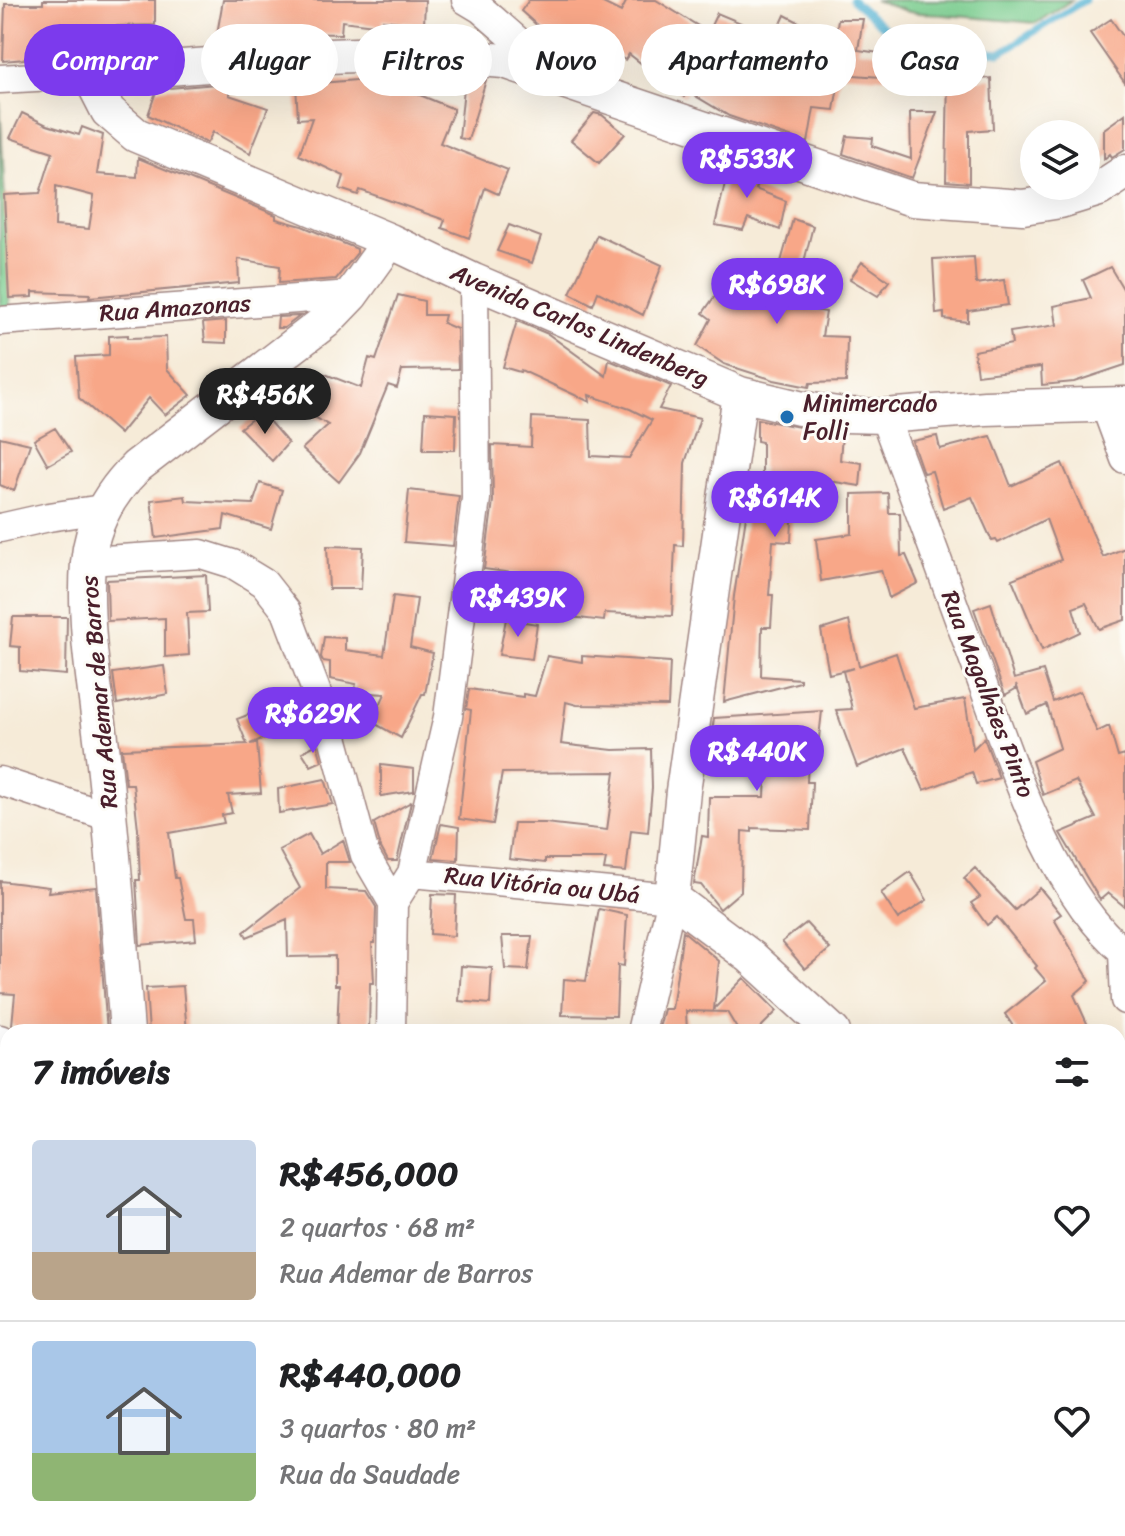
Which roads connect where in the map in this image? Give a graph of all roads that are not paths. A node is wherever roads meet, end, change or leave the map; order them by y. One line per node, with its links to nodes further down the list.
1 (466, 0): 2 (street)
2 (508, 32)
3 (508, 62): 4 (street)
4 (185, 67)
5 (24, 78): 6 (street)
6 (0, 79)
7 (100, 96): 10 (street, Avenida Carlos Lindenberg)
8 (605, 96): 9 (street)
9 (1125, 172)
10 (390, 241): 11 (street, Avenida Carlos Lindenberg); 12 (street, Rua Ademar de Barros)
11 (474, 281): 14 (street, Avenida Carlos Lindenberg); 23 (street)
12 (351, 295): 13 (street, Rua Amazonas); 18 (street, Rua Ademar de Barros)
13 (0, 321)
14 (740, 394): 16 (street, Avenida Carlos Lindenberg); 24 (street)
15 (1115, 404): 16 (street, Avenida Carlos Lindenberg); 17 (street)
16 (884, 416): 26 (street, Rua Magalhães Pinto)
17 (1125, 459)
18 (102, 509): 19 (street); 20 (street, Rua Ademar de Barros)
19 (0, 528)
20 (88, 561): 22 (street, Rua Ademar de Barros); 25 (street)
21 (0, 781): 22 (street)
22 (110, 817): 28 (street, Rua Ademar de Barros)
23 (412, 873): 24 (street, Rua Vitória ou Ubá); 25 (street)
24 (672, 898): 30 (street); 31 (street)
25 (393, 903): 29 (street)
26 (1124, 953): 27 (street)
27 (1125, 1000)
28 (126, 1024)
29 (391, 1024)
30 (643, 1024)
31 (824, 1024)

